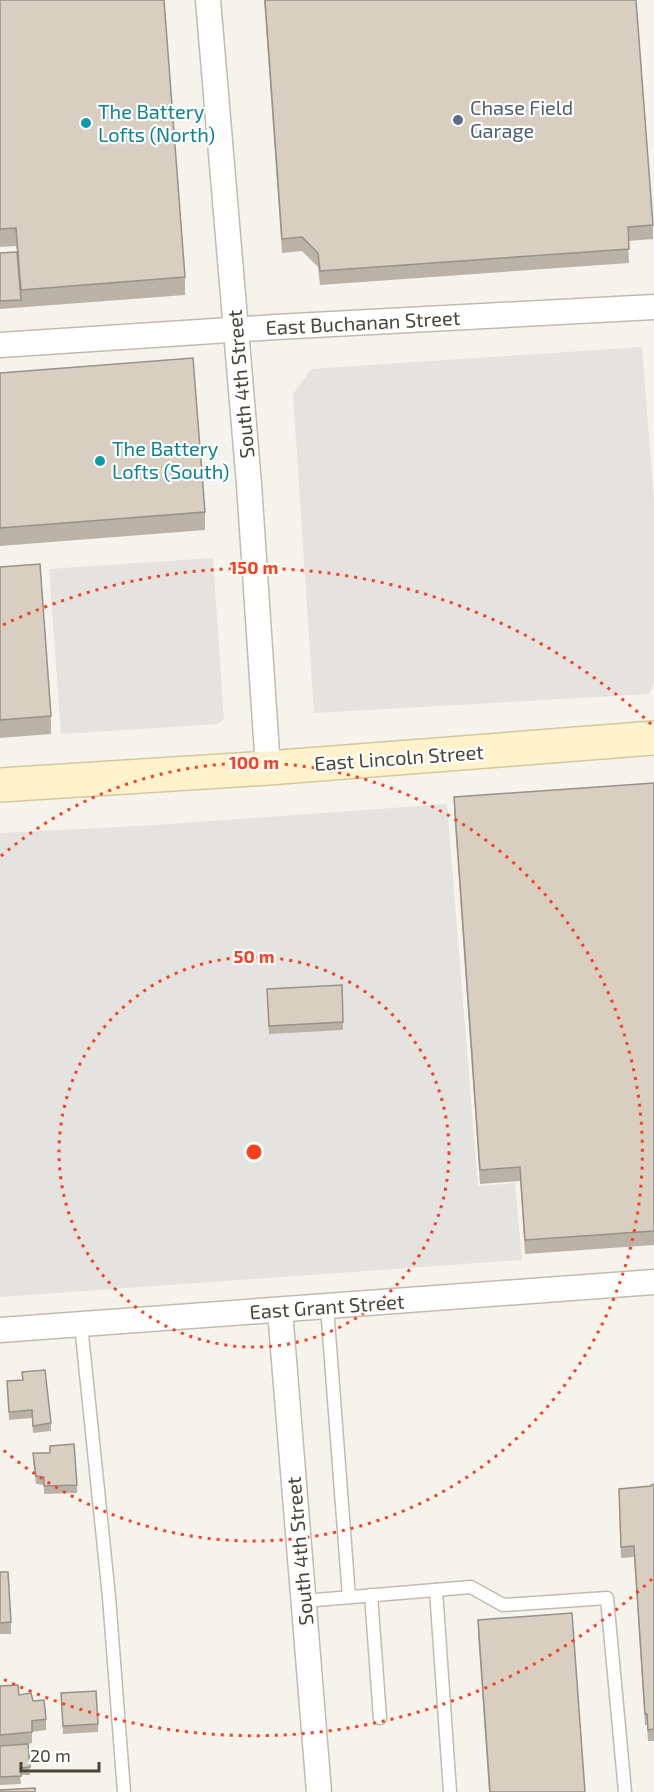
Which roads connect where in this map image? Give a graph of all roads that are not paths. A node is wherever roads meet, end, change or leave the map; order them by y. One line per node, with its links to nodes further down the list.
1 (208, 0): 3 (street, South 4th Street)
2 (654, 307): 3 (street, East Buchanan Street)
3 (236, 330): 4 (street, East Buchanan Street); 6 (street, South 4th Street)
4 (0, 345)
5 (654, 738): 6 (main road, East Lincoln Street)
6 (268, 768): 7 (main road, East Lincoln Street)
7 (0, 785)
8 (654, 1282): 9 (street, East Grant Street)
9 (327, 1307): 10 (street, East Grant Street); 15 (lane)
10 (280, 1311): 11 (street, East Grant Street); 16 (street, South 4th Street)
11 (81, 1325): 12 (street, East Grant Street); 18 (lane)
12 (0, 1330)
13 (435, 1590): 14 (lane); 20 (lane); 21 (lane)
14 (371, 1595): 15 (lane); 17 (lane)
15 (349, 1597): 16 (lane)
16 (304, 1601): 19 (street, South 4th Street)
17 (380, 1718)
18 (124, 1792)
19 (319, 1792)
20 (450, 1792)
21 (625, 1792)

